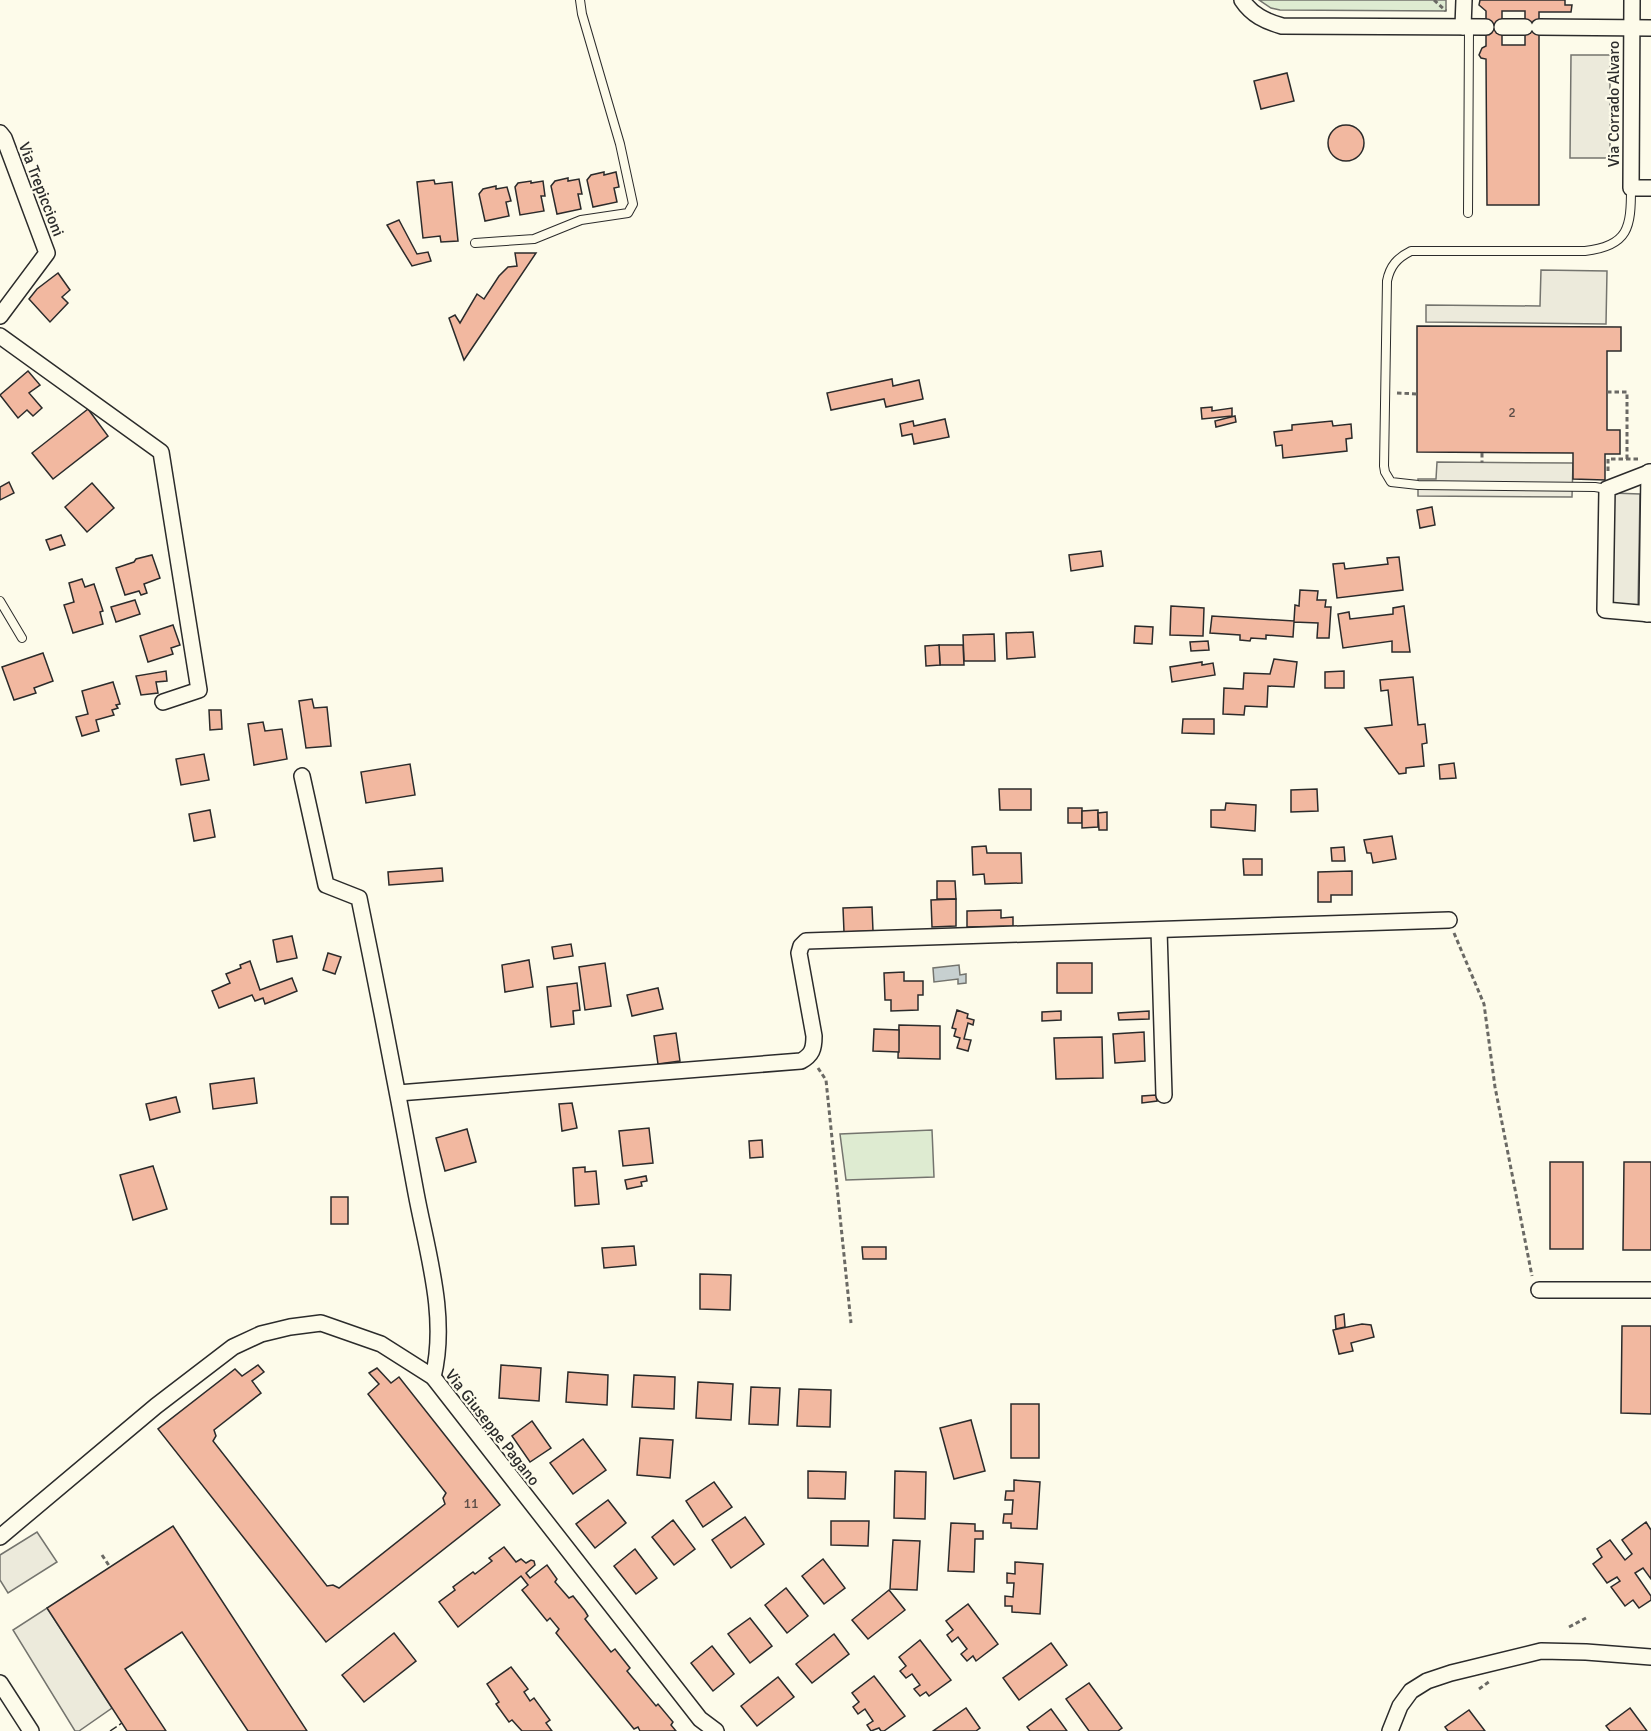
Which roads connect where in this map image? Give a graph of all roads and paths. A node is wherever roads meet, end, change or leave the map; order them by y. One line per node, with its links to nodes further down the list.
1 (580, 0): 16 (lane)
2 (1242, 0): 7 (street)
3 (1434, 0): 6 (path)
4 (1464, 0): 7 (street)
5 (1632, 0): 10 (street, Via Corrado Alvaro)
6 (1449, 13)
7 (1466, 27): 8 (street); 15 (lane)
8 (1486, 27)
9 (1502, 27): 10 (street)
10 (1632, 28): 11 (street); 13 (street, Via Corrado Alvaro)
11 (1651, 28)
12 (0, 133): 17 (street, Via Trepiccioni)
13 (1631, 188): 14 (street, Via Corrado Alvaro); 26 (lane)
14 (1651, 188)
15 (1468, 213)
16 (475, 243)
17 (0, 316)
18 (0, 336): 30 (street)
19 (1607, 392): 23 (path)
20 (1396, 393): 21 (path)
21 (1417, 394)
22 (1482, 453): 24 (path)
23 (1627, 459): 25 (path); 26 (path)
24 (1482, 463)
25 (1648, 468): 26 (street); 28 (street)
26 (1607, 489): 28 (street)
27 (0, 601): 29 (lane)
28 (1649, 614)
29 (22, 638)
30 (163, 702)
31 (302, 776): 35 (street)
32 (1449, 920): 33 (street); 37 (path)
33 (1158, 930): 34 (street); 36 (street)
34 (810, 1056): 35 (street); 39 (path)
35 (398, 1093): 40 (street)
36 (1164, 1095)
37 (1539, 1290): 38 (street)
38 (1651, 1290)
39 (850, 1323)
40 (433, 1377): 41 (street, Via Giuseppe Pagano); 49 (street, Via Giuseppe Pagano)
41 (0, 1538)
42 (102, 1555): 43 (path)
43 (110, 1567)
44 (1586, 1618): 45 (path)
45 (1569, 1627)
46 (1651, 1657): 50 (street)
47 (2, 1690): 48 (street)
48 (31, 1731)
49 (716, 1731)
50 (1390, 1731)

